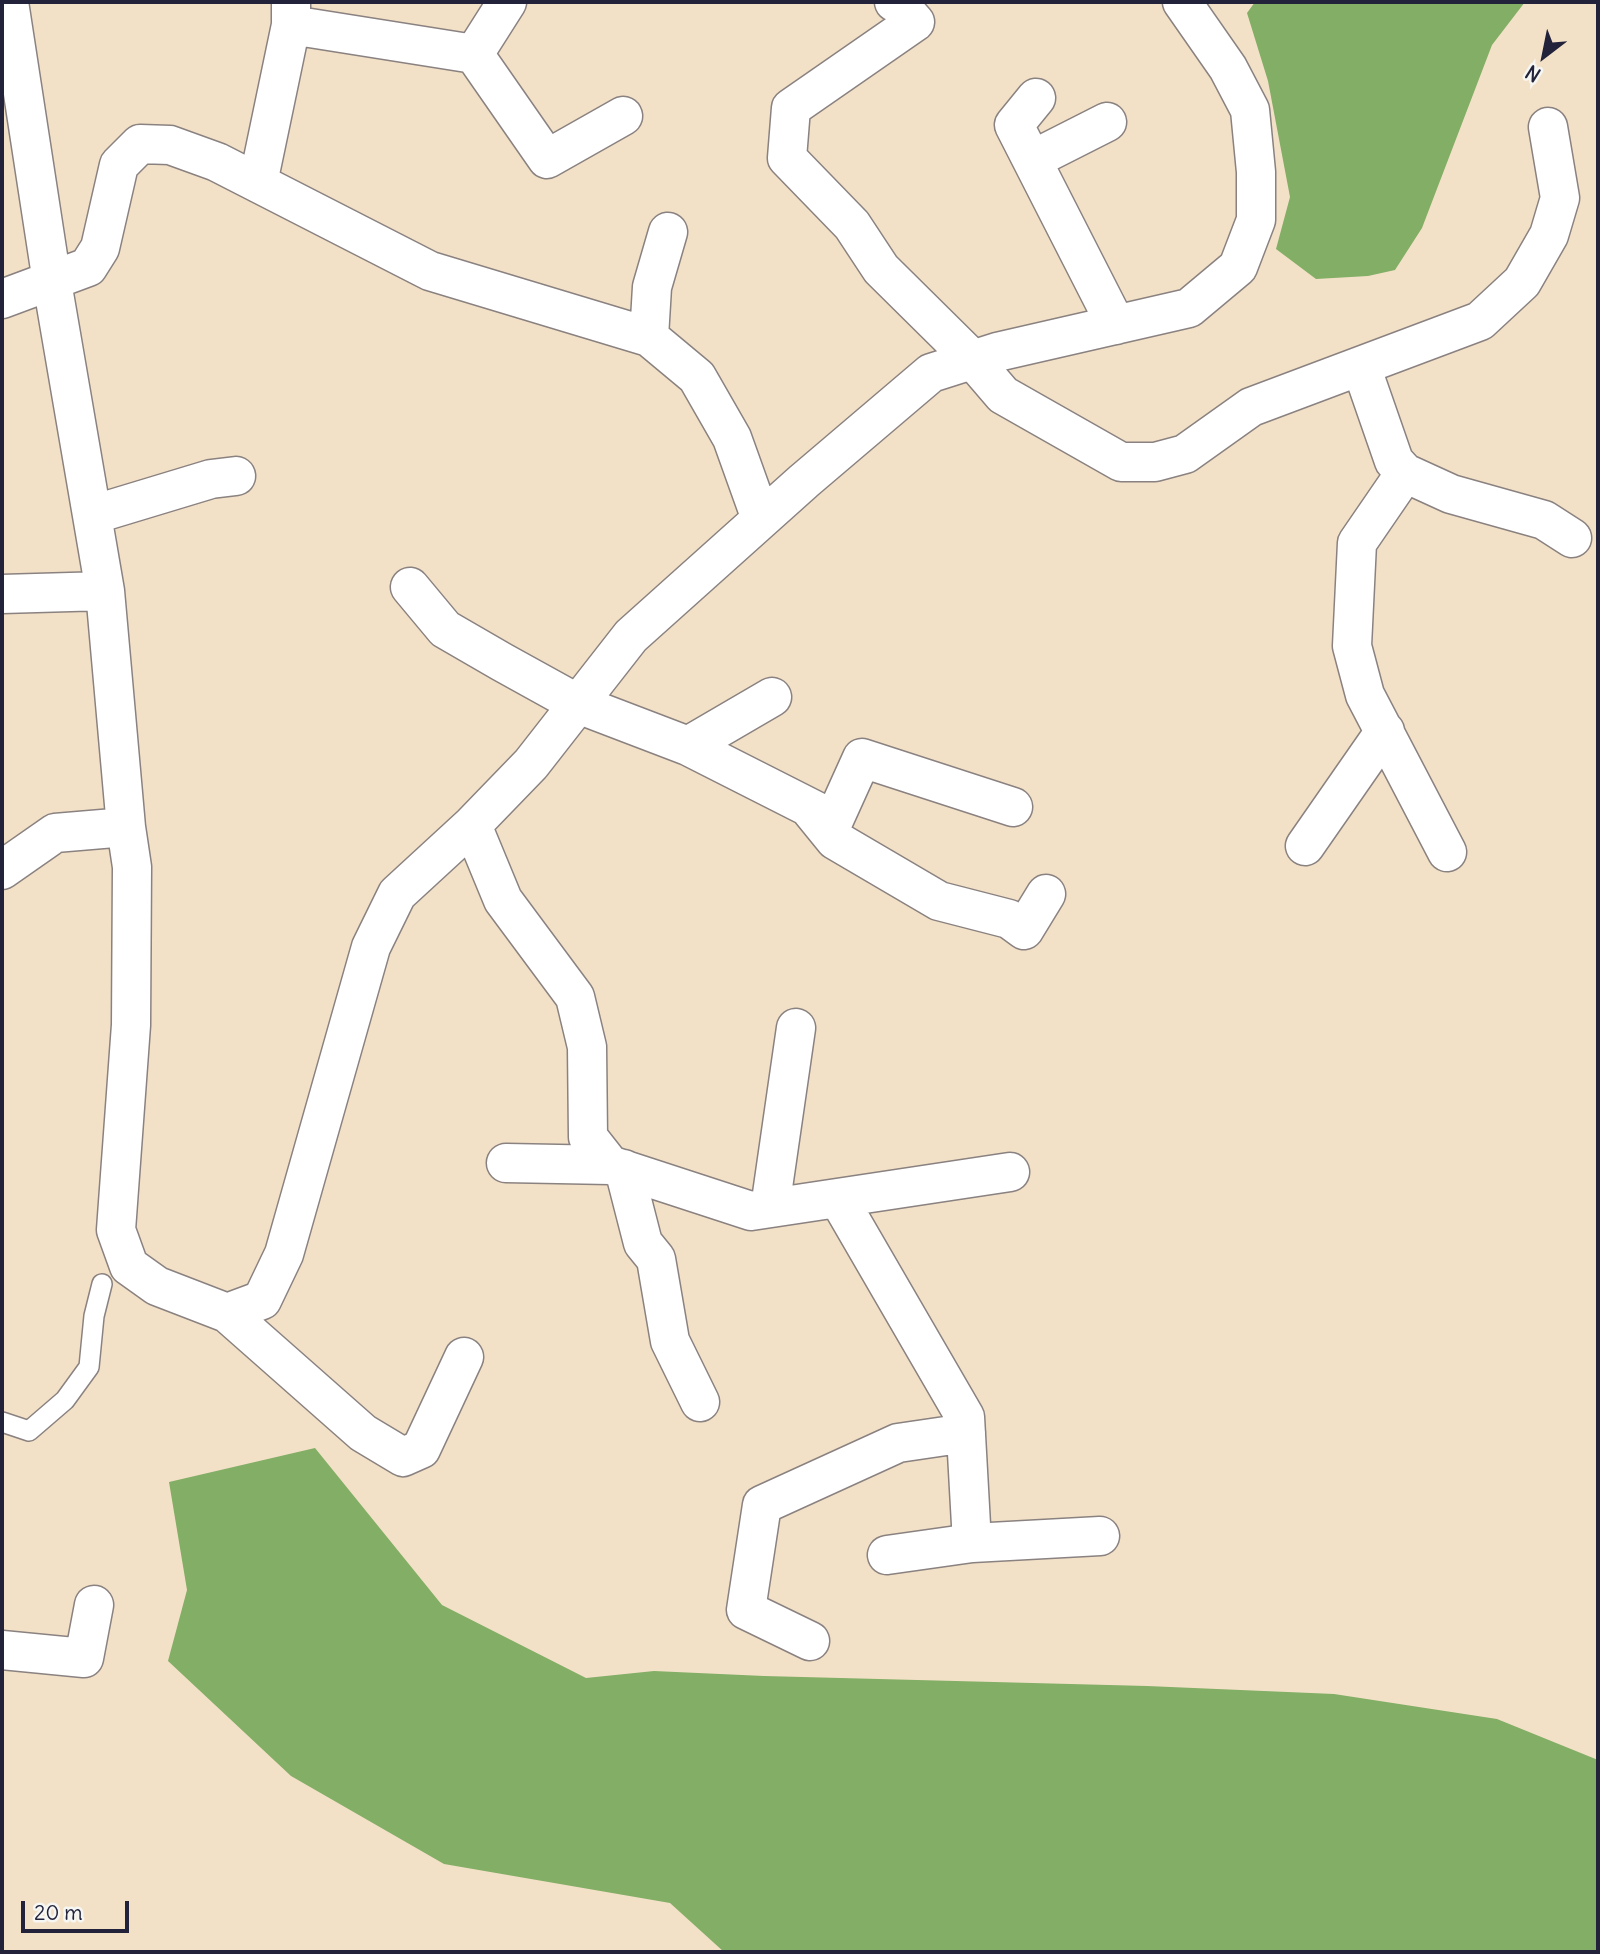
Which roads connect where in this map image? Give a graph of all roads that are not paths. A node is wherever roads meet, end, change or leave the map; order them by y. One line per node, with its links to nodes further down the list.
1 (9, 2): 14 (street)
2 (506, 2): 6 (street)
3 (894, 2): 18 (street)
4 (1182, 2): 16 (street)
5 (291, 13): 6 (street); 12 (street)
6 (474, 54): 8 (street)
7 (1036, 98): 11 (street)
8 (623, 116)
9 (1107, 122): 11 (street)
10 (1548, 127): 19 (street)
11 (1032, 160): 16 (street)
12 (258, 183): 14 (street); 17 (street)
13 (668, 232): 17 (street)
14 (52, 282): 15 (street); 22 (street)
15 (2, 299)
16 (1116, 325): 18 (street)
17 (649, 337): 23 (street)
18 (973, 360): 19 (street); 23 (street)
19 (1361, 366): 20 (street)
20 (1405, 473): 24 (street); 30 (street)
21 (236, 476): 22 (street)
22 (92, 515): 26 (street)
23 (761, 519): 29 (street)
24 (1572, 538)
25 (410, 587): 29 (street)
26 (105, 591): 27 (street); 35 (street)
27 (2, 594)
28 (772, 697): 31 (street)
29 (578, 704): 31 (street); 34 (street)
30 (1385, 731): 36 (street); 37 (street)
31 (688, 746): 33 (street)
32 (1013, 807): 33 (street)
33 (809, 808): 39 (street)
34 (472, 825): 42 (street); 47 (street)
35 (126, 827): 38 (street); 47 (street)
36 (1305, 846)
37 (1447, 852)
38 (2, 870)
39 (1046, 894)
40 (796, 1028): 45 (street)
41 (506, 1163): 42 (street)
42 (617, 1167): 45 (street); 49 (street)
43 (1010, 1172): 44 (street)
44 (838, 1198): 45 (street); 51 (street)
45 (770, 1209)
46 (102, 1284): 50 (lane)
47 (227, 1313): 48 (street)
48 (464, 1357)
49 (700, 1402)
50 (2, 1422)
51 (966, 1433): 53 (street); 56 (street)
52 (1100, 1535): 53 (street)
53 (972, 1543): 54 (street)
54 (887, 1555)
55 (94, 1605): 57 (street)
56 (810, 1641)
57 (22, 1662)

